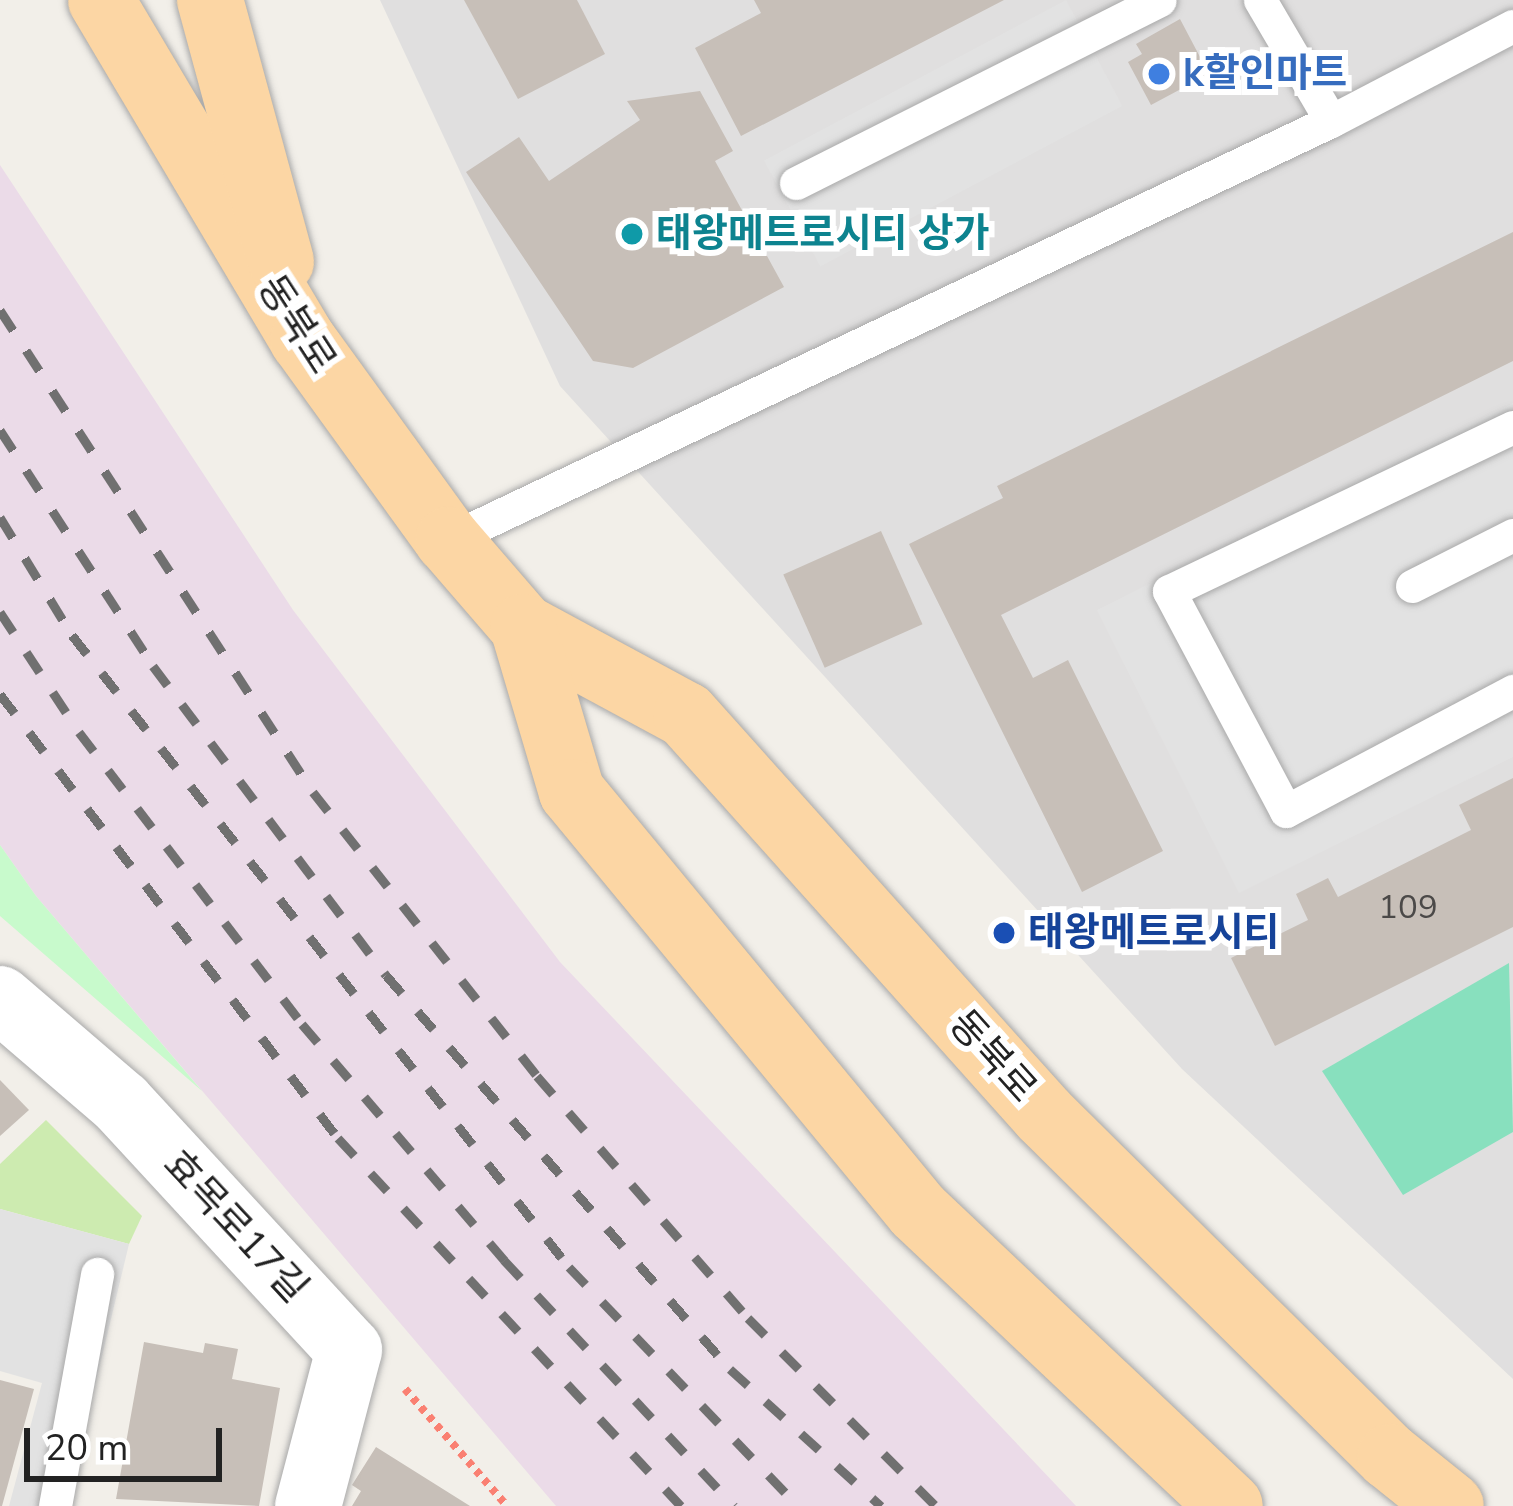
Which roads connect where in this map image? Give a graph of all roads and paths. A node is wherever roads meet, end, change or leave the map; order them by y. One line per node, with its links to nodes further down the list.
1 (101, 0): 8 (main road, 동북로)
2 (210, 0): 8 (main road)
3 (1160, 0): 7 (lane)
4 (1260, 0): 6 (lane)
5 (1513, 26): 6 (lane)
6 (1330, 121): 11 (lane)
7 (796, 183)
8 (303, 340): 11 (main road, 동북로)
9 (1513, 427): 14 (lane)
10 (1513, 535): 12 (lane)
11 (448, 540): 13 (main road, 동북로)
12 (1412, 586)
13 (523, 627): 21 (main road, 동북로); 22 (main road, 동북로)
14 (1513, 691)
15 (0, 999): 17 (street, 효목로17길)
16 (97, 1274): 18 (lane)
17 (349, 1350): 19 (street); 20 (path)
18 (55, 1506)
19 (308, 1506)
20 (507, 1506)
21 (1230, 1506)
22 (1451, 1506)

